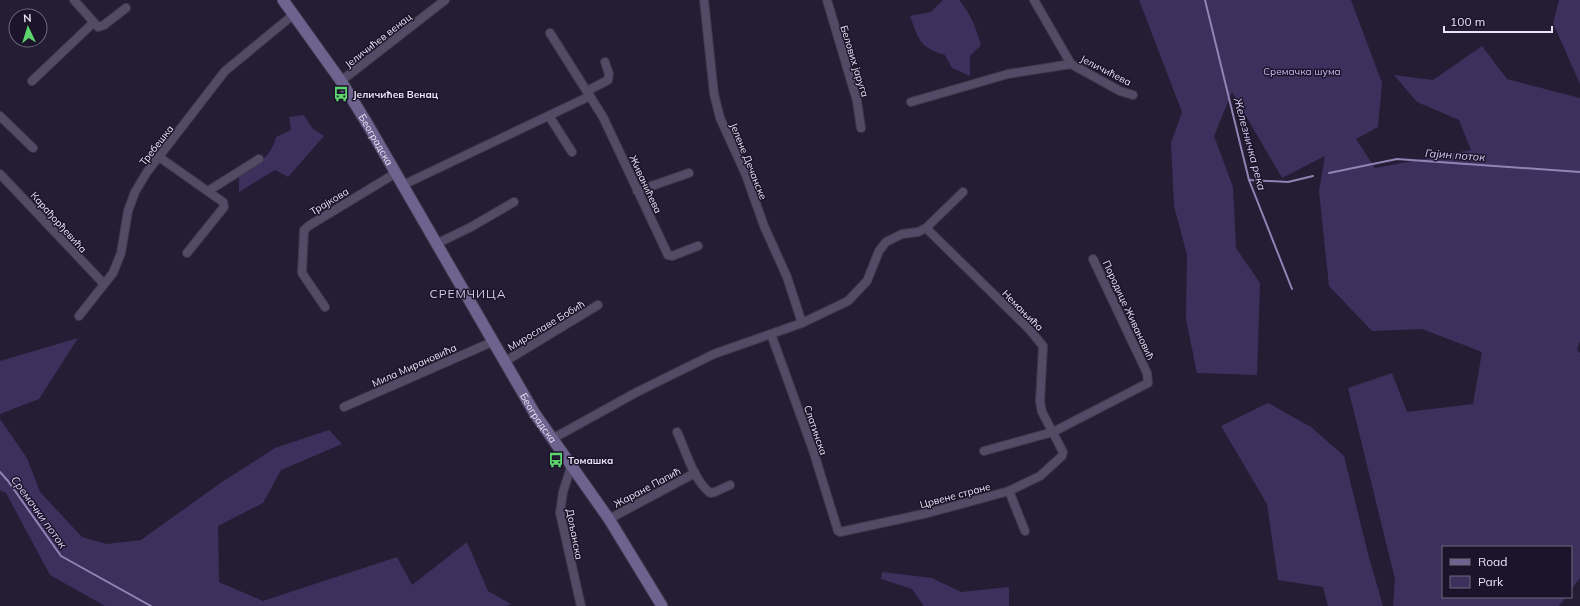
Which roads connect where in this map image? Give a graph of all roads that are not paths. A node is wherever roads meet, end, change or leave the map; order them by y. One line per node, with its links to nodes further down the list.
1 (74, 0): 9 (street)
2 (445, 0): 14 (street, Јеличићев венац)
3 (704, 0): 42 (street, Јелене Дечанске)
4 (827, 0): 20 (street, Белових јаруга)
5 (1034, 0): 12 (street, Јеличићева)
6 (285, 1): 8 (main road, Београдска)
7 (126, 8): 9 (street)
8 (293, 15): 14 (main road, Београдска); 23 (street, Требешка)
9 (93, 23): 13 (street)
10 (550, 33): 15 (street, Живанићева)
11 (605, 62): 15 (street)
12 (1071, 64): 16 (street, Јеличићева); 17 (street)
13 (32, 81)
14 (341, 81): 25 (main road, Београдска)
15 (589, 93): 19 (street); 30 (street, Живанићева)
16 (1133, 95)
17 (910, 102)
18 (0, 116): 21 (street)
19 (549, 116): 22 (street); 28 (street)
20 (861, 128)
21 (32, 148)
22 (572, 152)
23 (159, 157): 29 (street); 38 (street, Требешка)
24 (259, 159): 29 (street)
25 (396, 173): 28 (main road, Београдска); 40 (street, Трајкова)
26 (689, 173): 30 (street)
27 (0, 174): 38 (street, Карађорђевића)
28 (403, 185): 34 (main road, Београдска)
29 (208, 191): 36 (street)
30 (637, 191): 35 (street, Живанићева)
31 (963, 192): 33 (street)
32 (514, 202): 34 (street)
33 (926, 228): 42 (street); 48 (street, Немањића)
34 (436, 244): 44 (main road, Београдска)
35 (698, 246)
36 (187, 253)
37 (1093, 259): 48 (street, Породице Живановић)
38 (104, 284): 41 (street, Требешка)
39 (598, 305): 45 (street, Мирославе Бобић)
40 (324, 307)
41 (79, 316)
42 (802, 323): 43 (street)
43 (771, 334): 49 (street); 58 (street, Слатинска)
44 (492, 342): 45 (main road, Београдска); 46 (street, Мила Мирановића)
45 (504, 362): 49 (main road, Београдска)
46 (344, 407)
47 (678, 432): 53 (street, Жаране Папић)
48 (1053, 432): 50 (street); 51 (street, Немањића)
49 (552, 439): 52 (main road, Београдска)
50 (984, 451)
51 (1063, 452): 55 (street, Црвене стране)
52 (571, 467): 56 (main road, Београдска); 59 (street, Дољанска)
53 (695, 473): 54 (street, Жаране Папић); 56 (street, Жаране Папић)
54 (730, 485)
55 (1009, 491): 57 (street); 58 (street, Црвене стране)
56 (609, 519): 60 (main road, Београдска)
57 (1025, 531)
58 (840, 532)
59 (581, 606)
60 (662, 606)

